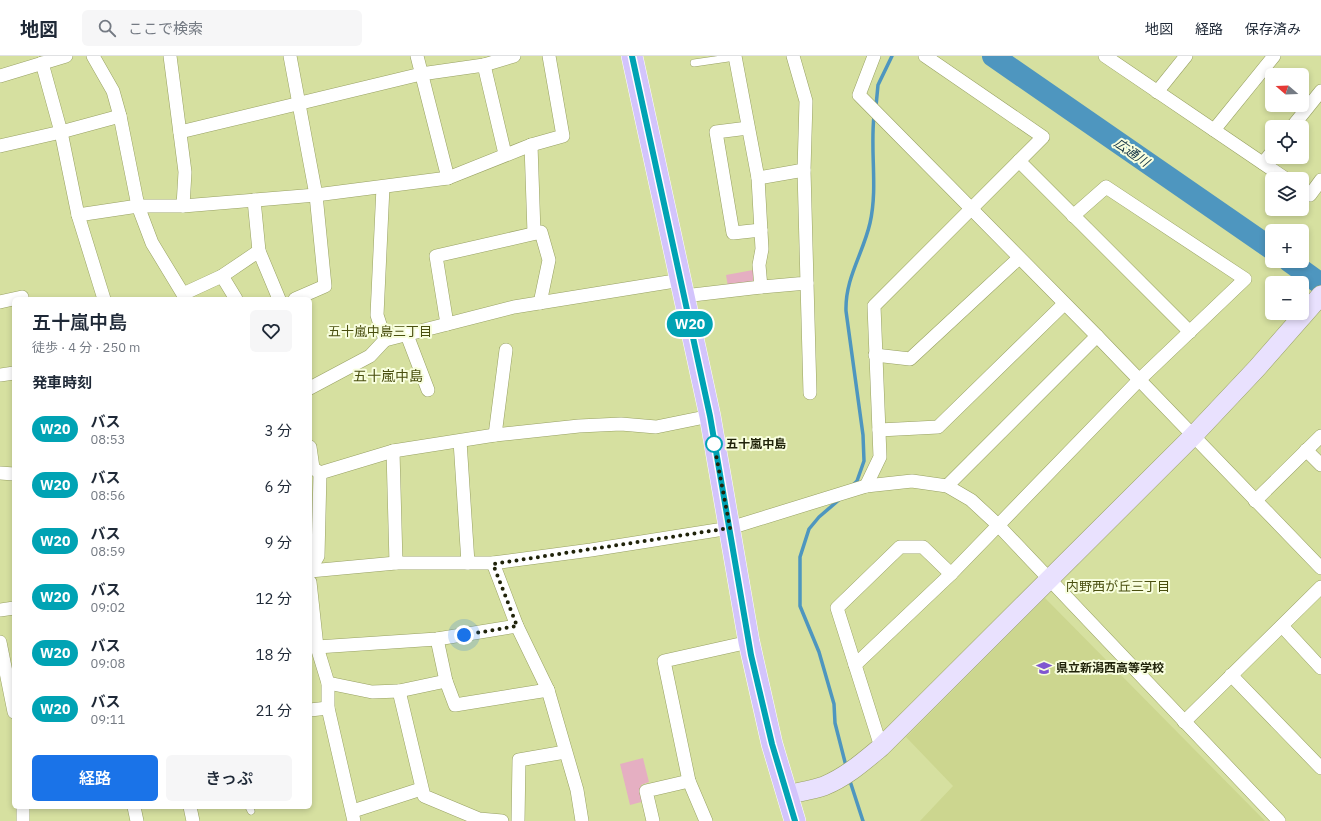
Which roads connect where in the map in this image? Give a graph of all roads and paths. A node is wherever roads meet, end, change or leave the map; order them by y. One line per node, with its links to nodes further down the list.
1 (66, 56): 16 (street)
2 (93, 56): 24 (street)
3 (172, 56): 29 (street)
4 (290, 56): 23 (street)
5 (417, 56): 19 (street)
6 (514, 56): 18 (street)
7 (549, 56): 30 (street)
8 (632, 56): 57 (main road)
9 (735, 56): 17 (lane); 26 (street)
10 (793, 56): 36 (street)
11 (874, 56): 47 (street)
12 (925, 56): 33 (street)
13 (1105, 56): 21 (street)
14 (1186, 56): 21 (street)
15 (1274, 56): 27 (street)
16 (42, 63): 20 (street); 28 (street)
17 (694, 64)
18 (484, 65): 19 (street); 32 (street)
19 (421, 74): 23 (street); 38 (street)
20 (0, 76)
21 (1157, 92): 27 (street)
22 (1321, 92): 25 (street)
23 (300, 103): 29 (street); 43 (street)
24 (120, 116): 28 (street); 45 (street)
25 (1298, 120)
26 (748, 128): 39 (street); 50 (street)
27 (1214, 130): 35 (street)
28 (61, 132): 31 (street); 48 (street)
29 (180, 132): 46 (street)
30 (531, 145): 32 (street); 51 (street)
31 (0, 146)
32 (505, 154): 38 (street)
33 (1019, 161): 47 (street); 49 (street)
34 (1265, 161): 35 (street)
35 (1263, 163): 37 (street)
36 (804, 170): 39 (street); 55 (street)
37 (1276, 172)
38 (448, 178): 41 (street)
39 (758, 178): 50 (street)
40 (1321, 180): 42 (street)
41 (383, 187): 43 (street); 71 (street)
42 (1309, 194)
43 (316, 195): 44 (street); 62 (street)
44 (254, 200): 46 (street); 52 (street)
45 (138, 206): 46 (street); 48 (street); 54 (street)
46 (183, 206)
47 (971, 209): 53 (street); 73 (street)
48 (78, 215): 59 (street)
49 (1073, 216): 68 (street); 68 (street)
50 (761, 230): 56 (street)
51 (534, 233): 65 (street); 67 (street)
52 (259, 251): 54 (street); 61 (street)
53 (1019, 258): 66 (street); 73 (street)
54 (222, 276): 60 (street)
55 (807, 283): 56 (street); 79 (street)
56 (761, 287): 57 (street)
57 (682, 288): 65 (street); 80 (main road)
58 (1320, 296): 84 (street)
59 (103, 297)
60 (235, 297)
61 (279, 297)
62 (300, 297)
63 (12, 299): 64 (street)
64 (0, 302)
65 (540, 303): 67 (street)
66 (1064, 304): 70 (street); 81 (street)
67 (447, 324): 69 (street)
68 (1190, 332): 76 (street)
69 (407, 335): 71 (street); 78 (street)
70 (1097, 336): 76 (street); 94 (street)
71 (385, 340): 77 (street)
72 (506, 350): 82 (street)
73 (875, 354): 81 (street)
74 (12, 373): 75 (street)
75 (0, 375)
76 (1138, 381): 84 (street); 96 (street)
77 (312, 387)
78 (428, 390)
79 (810, 393)
80 (710, 416): 82 (street); 97 (main road)
81 (879, 430): 93 (street)
82 (495, 435): 85 (street)
83 (1321, 436): 86 (street)
84 (1192, 437): 95 (street); 105 (street)
85 (460, 440): 87 (street); 99 (street)
86 (1306, 450): 89 (street); 95 (street)
87 (393, 451): 90 (street); 98 (street)
88 (312, 458): 90 (street)
89 (1321, 465)
90 (314, 470): 101 (street)
91 (0, 473): 92 (street)
92 (12, 474)
93 (866, 486): 94 (street); 97 (street)
94 (948, 486): 96 (street)
95 (1255, 501): 102 (street)
96 (998, 525): 104 (street); 105 (street)
97 (730, 528): 100 (street); 114 (main road)
98 (396, 563): 99 (street); 103 (street)
99 (468, 563): 100 (street)
100 (493, 564): 110 (street)
101 (312, 566)
102 (1321, 568)
103 (312, 570)
104 (951, 574): 116 (street); 116 (street)
105 (1048, 578): 126 (street); 127 (street)
106 (1321, 587): 111 (street)
107 (312, 601): 115 (street)
108 (12, 608): 109 (street)
109 (0, 610)
110 (517, 626): 112 (street); 121 (street)
111 (1282, 626): 117 (street); 118 (street)
112 (436, 639): 115 (street); 119 (street)
113 (0, 642): 123 (street)
114 (749, 642): 130 (street); 132 (main road)
115 (317, 647): 120 (street)
116 (855, 665): 127 (street)
117 (1321, 668)
118 (1231, 675): 126 (street); 129 (street)
119 (446, 681): 121 (street); 122 (street)
120 (328, 683): 122 (street); 124 (street)
121 (548, 690): 128 (street)
122 (399, 691): 131 (street)
123 (12, 702)
124 (328, 708): 125 (street); 136 (street)
125 (312, 710)
126 (1184, 722): 147 (street)
127 (880, 747): 132 (street)
128 (566, 752): 142 (street); 143 (street)
129 (1321, 768)
130 (689, 781): 144 (street); 145 (street)
131 (422, 789): 136 (street); 137 (street)
132 (787, 795): 146 (main road)
133 (23, 809): 138 (street)
134 (134, 809): 139 (street)
135 (190, 809): 140 (street)
136 (353, 816)
137 (485, 820): 141 (street)
138 (23, 821)
139 (137, 821)
140 (193, 821)
141 (502, 821)
142 (518, 821)
143 (582, 821)
144 (653, 821)
145 (706, 821)
146 (795, 821)
147 (1279, 821)

